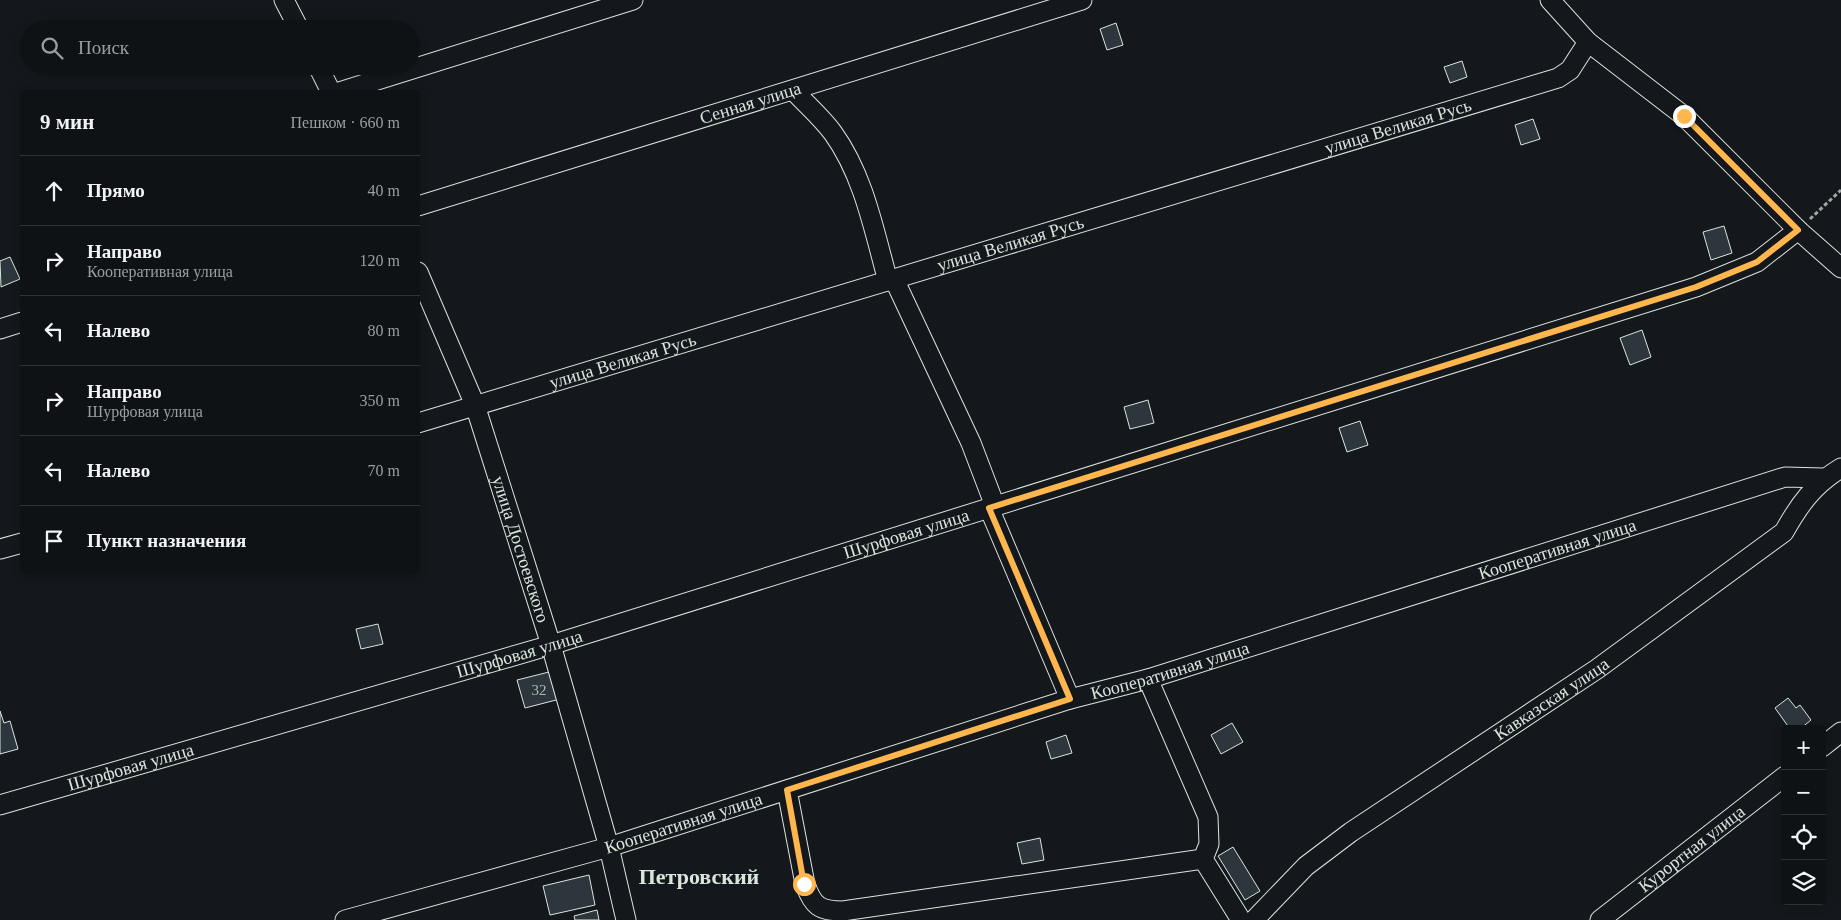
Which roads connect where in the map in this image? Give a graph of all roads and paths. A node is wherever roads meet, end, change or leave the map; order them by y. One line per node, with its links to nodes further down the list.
1 (284, 0): 6 (street)
2 (634, 0): 8 (street)
3 (1082, 0): 5 (street, Сенная улица)
4 (1550, 0): 7 (street)
5 (1040, 7): 13 (street, Сенная улица)
6 (294, 20)
7 (1588, 42): 16 (street); 19 (street, улица Великая Русь)
8 (420, 67)
9 (322, 75): 11 (street)
10 (393, 75): 12 (street)
11 (330, 90)
12 (344, 90)
13 (794, 91): 15 (street, Сенная улица); 19 (street)
14 (1841, 190): 16 (path)
15 (420, 205)
16 (1798, 230): 17 (street); 26 (street, Шурфовая улица)
17 (1841, 268)
18 (420, 277): 22 (street, улица Достоевского)
19 (891, 280): 22 (street, улица Великая Русь); 26 (street)
20 (20, 323): 21 (street)
21 (0, 329)
22 (475, 406): 23 (street, улица Великая Русь); 29 (street, улица Достоевского)
23 (420, 422)
24 (1841, 468): 25 (street, Кавказская улица)
25 (1823, 478): 30 (street, Кооперативная улица); 44 (street, Кавказская улица)
26 (992, 507): 29 (street, Шурфовая улица); 31 (street)
27 (20, 544): 28 (street)
28 (0, 550)
29 (551, 645): 36 (street, Шурфовая улица); 37 (street, улица Достоевского)
30 (1148, 679): 31 (street, Кооперативная улица); 38 (street)
31 (1070, 699): 35 (street, Кооперативная улица)
32 (1841, 732): 33 (street)
33 (1826, 744)
34 (1781, 779): 40 (street, Курортная улица)
35 (787, 790): 37 (street, Кооперативная улица); 38 (street)
36 (0, 805)
37 (609, 847): 39 (street, Кооперативная улица); 42 (street, улица Достоевского)
38 (1203, 859): 43 (street)
39 (403, 912): 41 (street, Кооперативная улица)
40 (1621, 914): 45 (street, Курортная улица)
41 (345, 920)
42 (626, 920)
43 (1241, 920)
44 (1254, 920)
45 (1600, 920)

